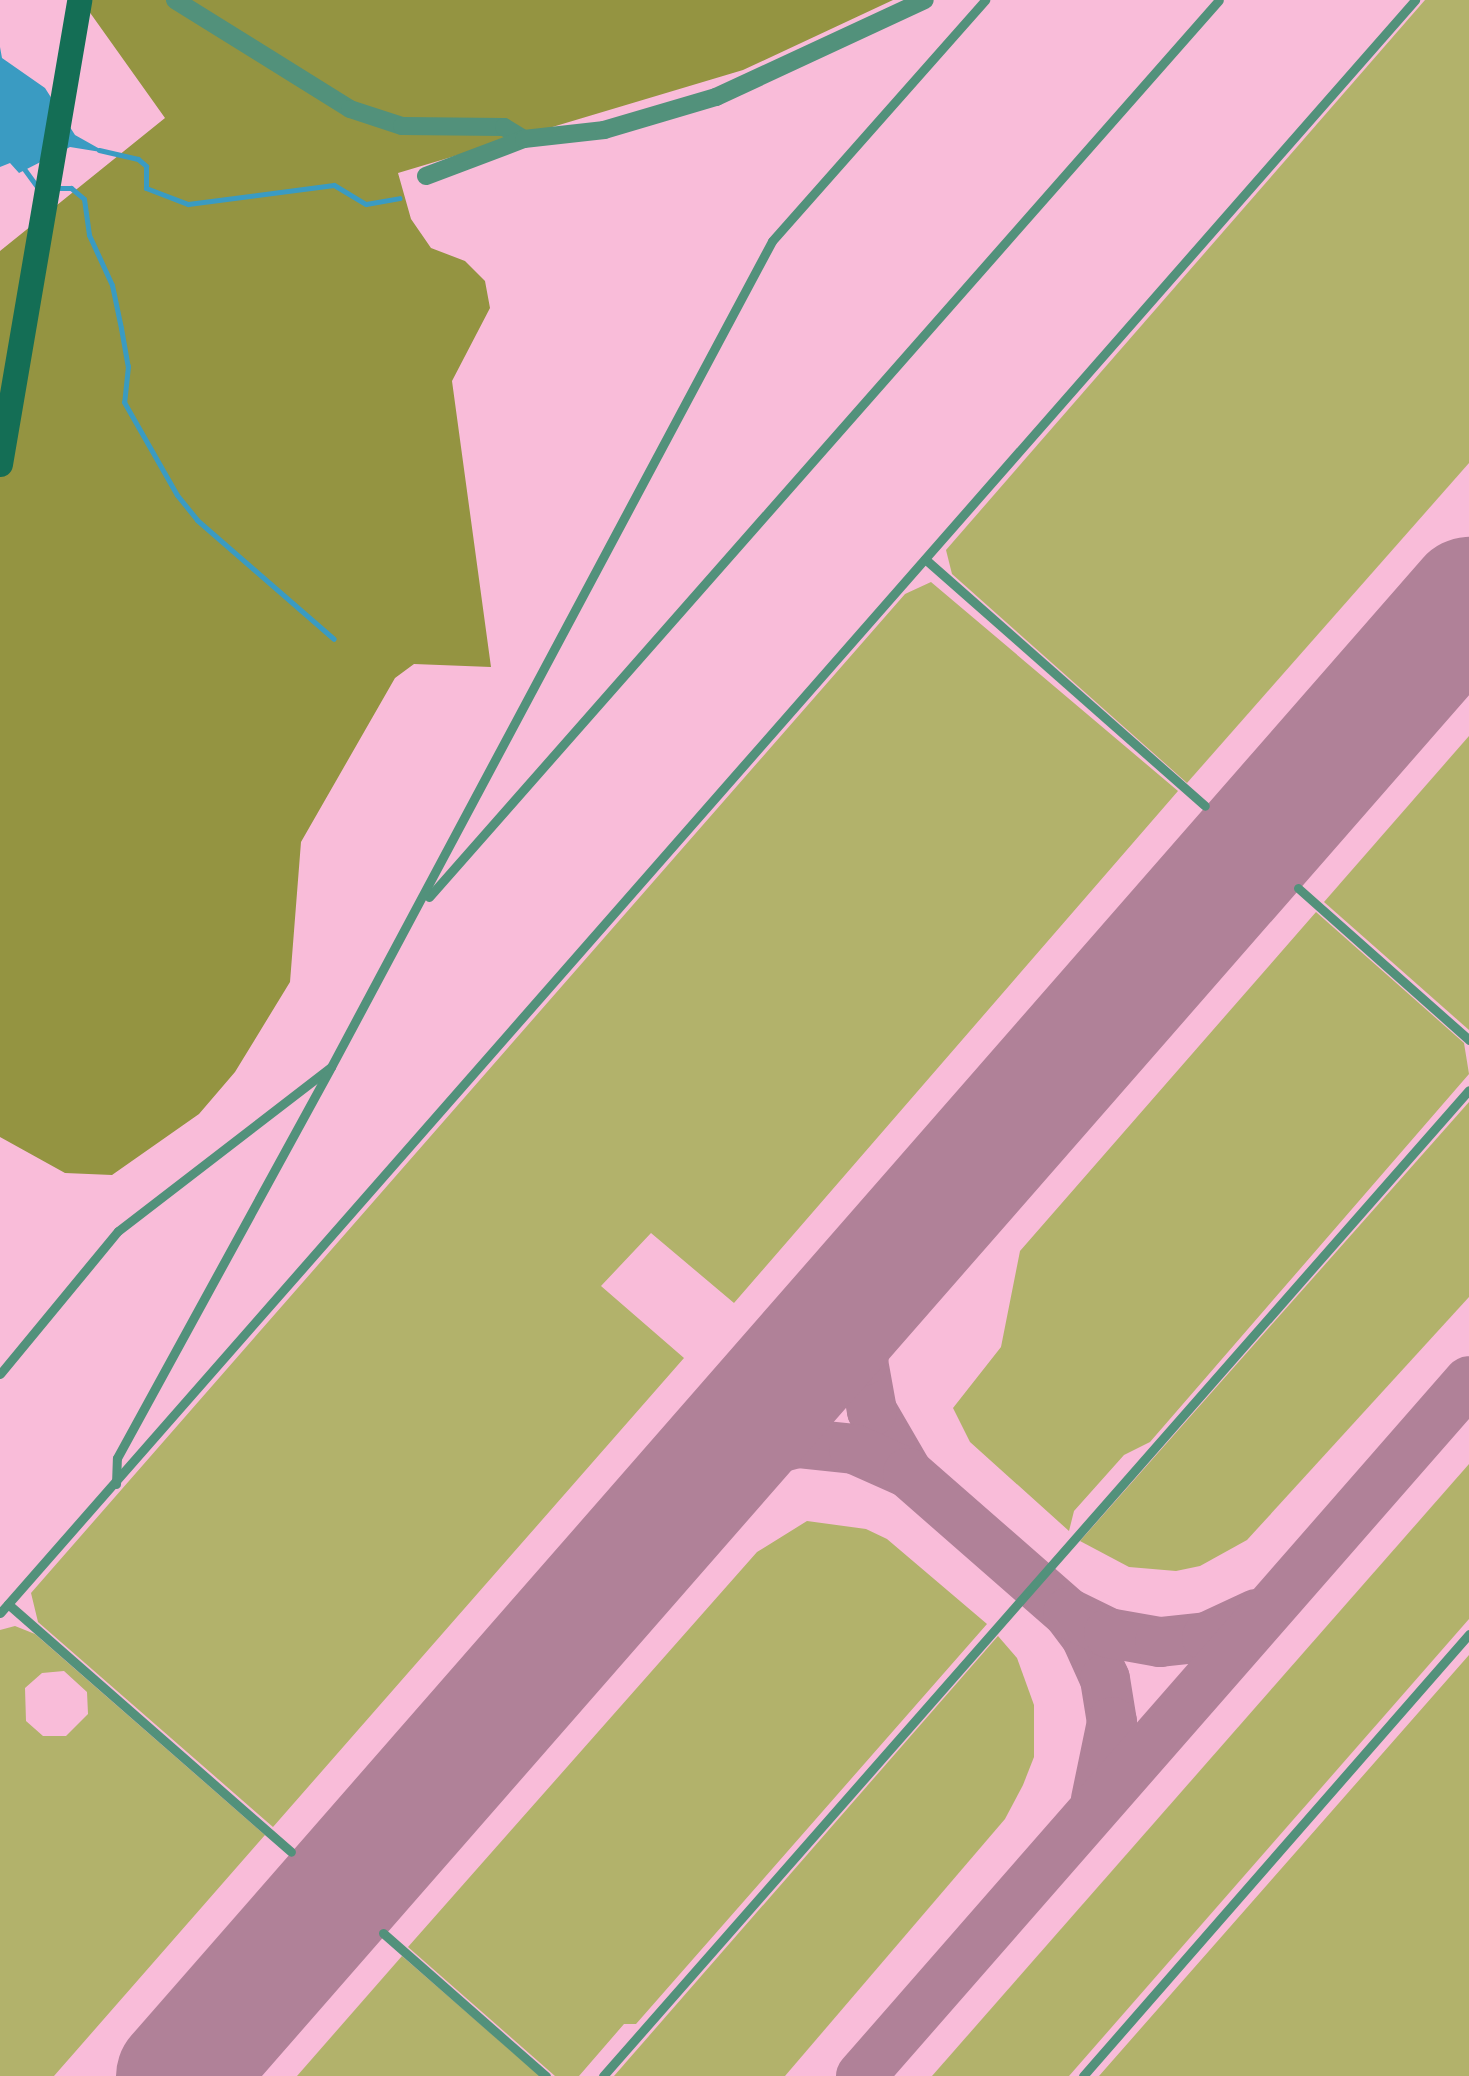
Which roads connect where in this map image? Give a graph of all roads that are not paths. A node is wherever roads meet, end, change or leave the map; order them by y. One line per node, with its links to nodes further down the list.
1 (79, 0): 9 (main road)
2 (175, 0): 7 (street)
3 (925, 0): 7 (street)
4 (985, 0): 13 (lane)
5 (1219, 0): 13 (lane)
6 (1414, 0): 10 (lane)
7 (524, 138): 8 (street)
8 (426, 176)
9 (0, 464)
10 (925, 558): 11 (lane); 18 (lane)
11 (1205, 806)
12 (1298, 888): 14 (lane)
13 (423, 902): 15 (lane)
14 (1469, 1040)
15 (331, 1067): 17 (lane); 18 (lane)
16 (1469, 1090): 25 (lane)
17 (0, 1374)
18 (116, 1486): 19 (lane)
19 (8, 1604): 20 (lane); 22 (lane)
20 (0, 1613)
21 (1469, 1634): 26 (lane)
22 (291, 1852)
23 (383, 1934): 24 (lane)
24 (546, 2076)
25 (603, 2076)
26 (1083, 2076)

